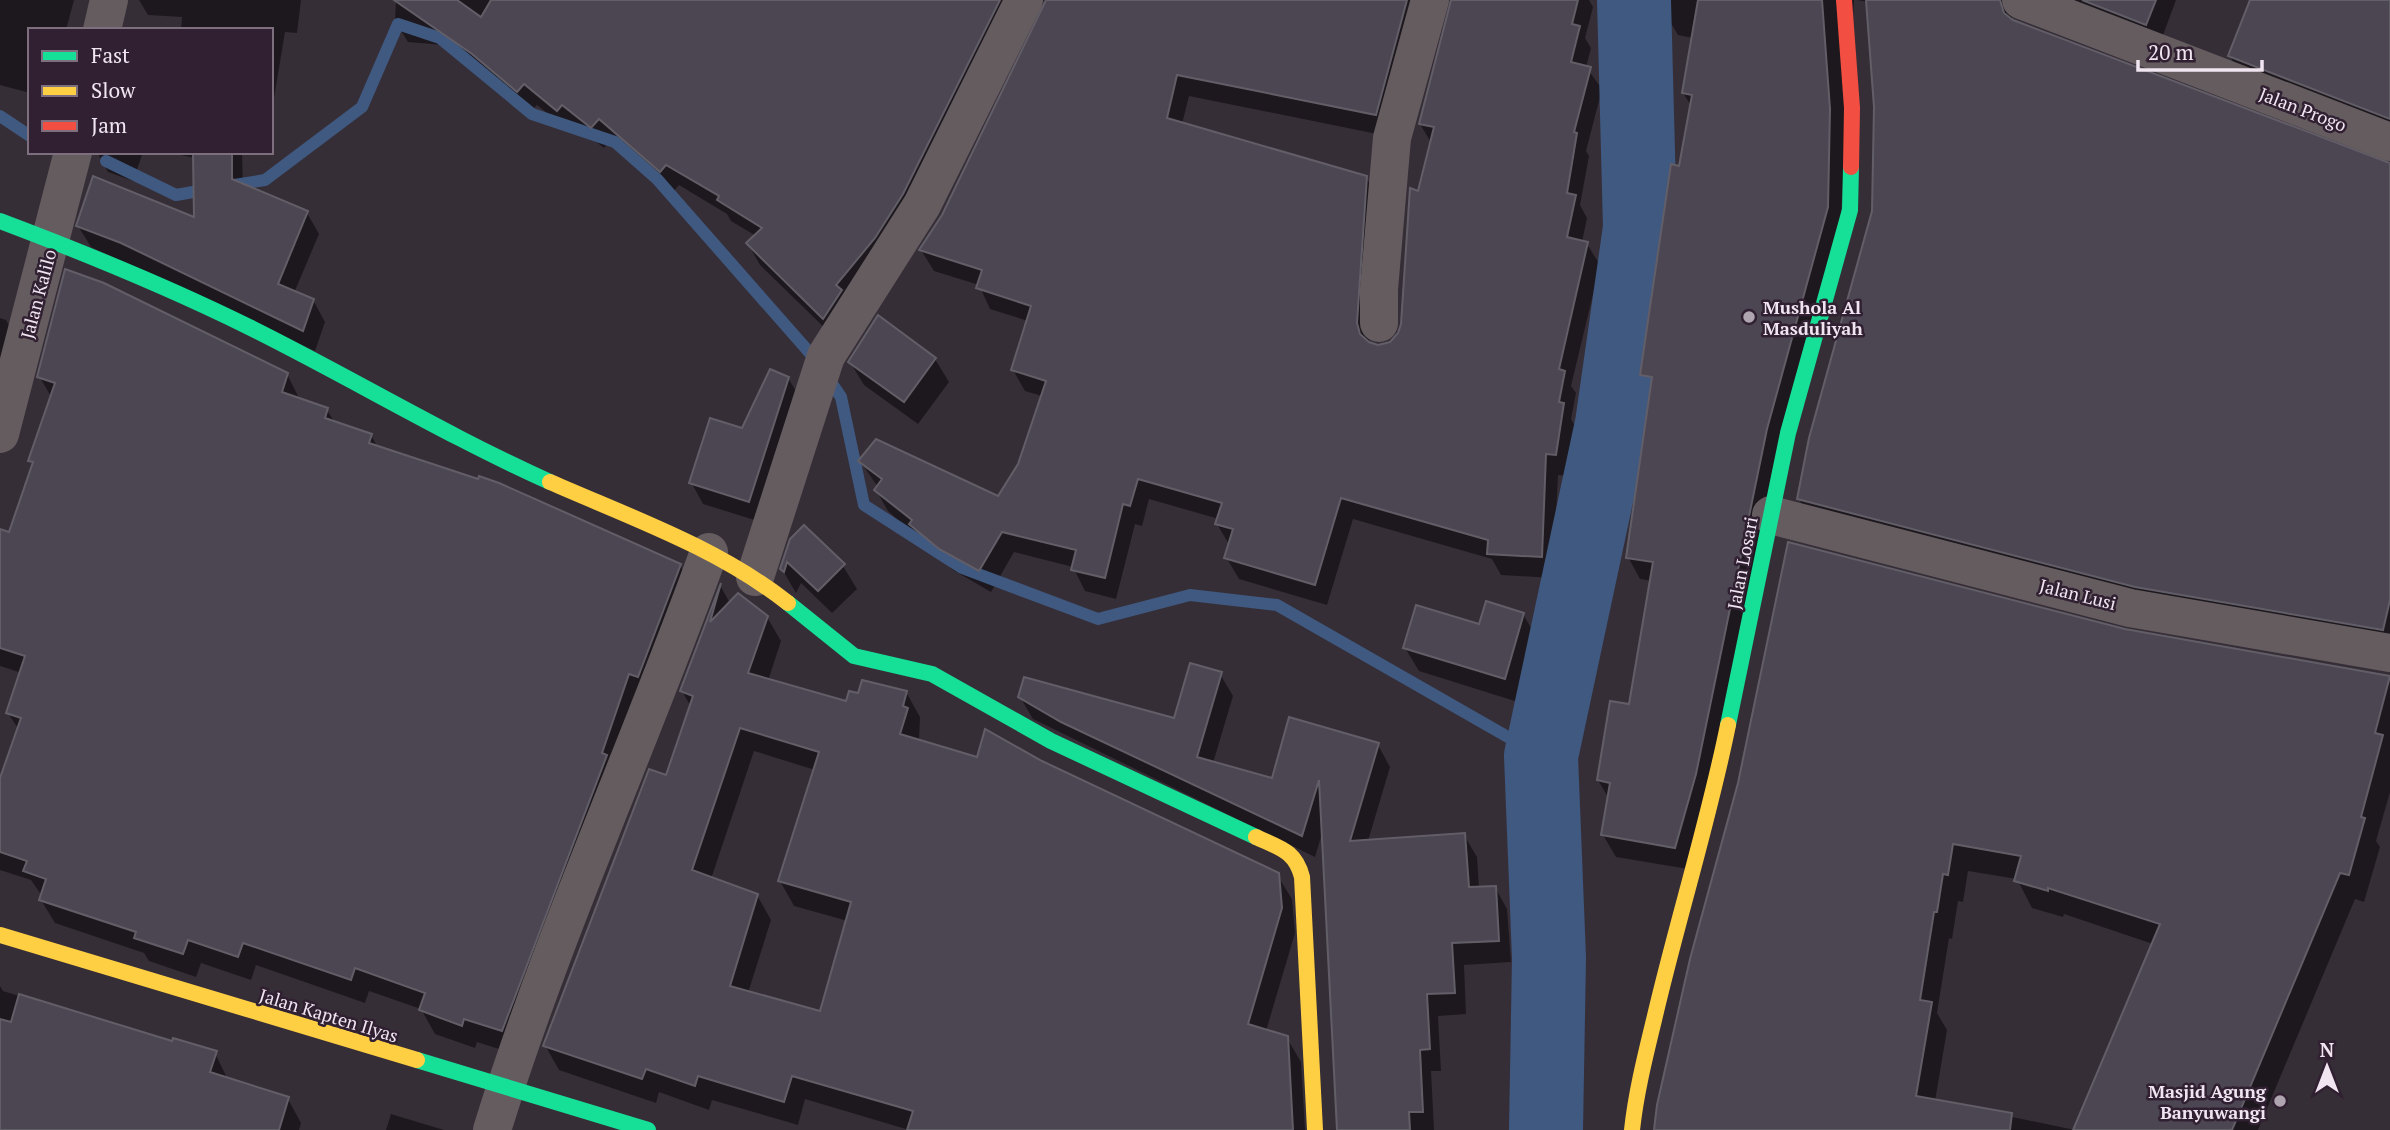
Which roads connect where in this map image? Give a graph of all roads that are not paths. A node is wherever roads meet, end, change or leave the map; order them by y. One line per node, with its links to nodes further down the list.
1 (109, 0): 6 (street)
2 (1024, 0): 15 (street)
3 (1430, 0): 11 (street)
4 (1844, 0): 13 (street, Jalan Losari)
5 (2021, 0): 7 (street, Jalan Progo)
6 (102, 28)
7 (2390, 142)
8 (73, 154): 10 (street, Jalan Kalilo)
9 (0, 221): 10 (street)
10 (52, 242): 12 (street, Jalan Kalilo); 14 (street)
11 (1380, 323)
12 (0, 434)
13 (1771, 515): 16 (street, Jalan Lusi); 22 (street, Jalan Losari)
14 (709, 552): 15 (street); 18 (street)
15 (755, 577): 21 (street)
16 (2390, 653)
17 (0, 935): 18 (street, Jalan Kapten Ilyas)
18 (505, 1089): 19 (street); 20 (street, Jalan Kapten Ilyas)
19 (492, 1130)
20 (648, 1130)
21 (1315, 1130)
22 (1632, 1130)

